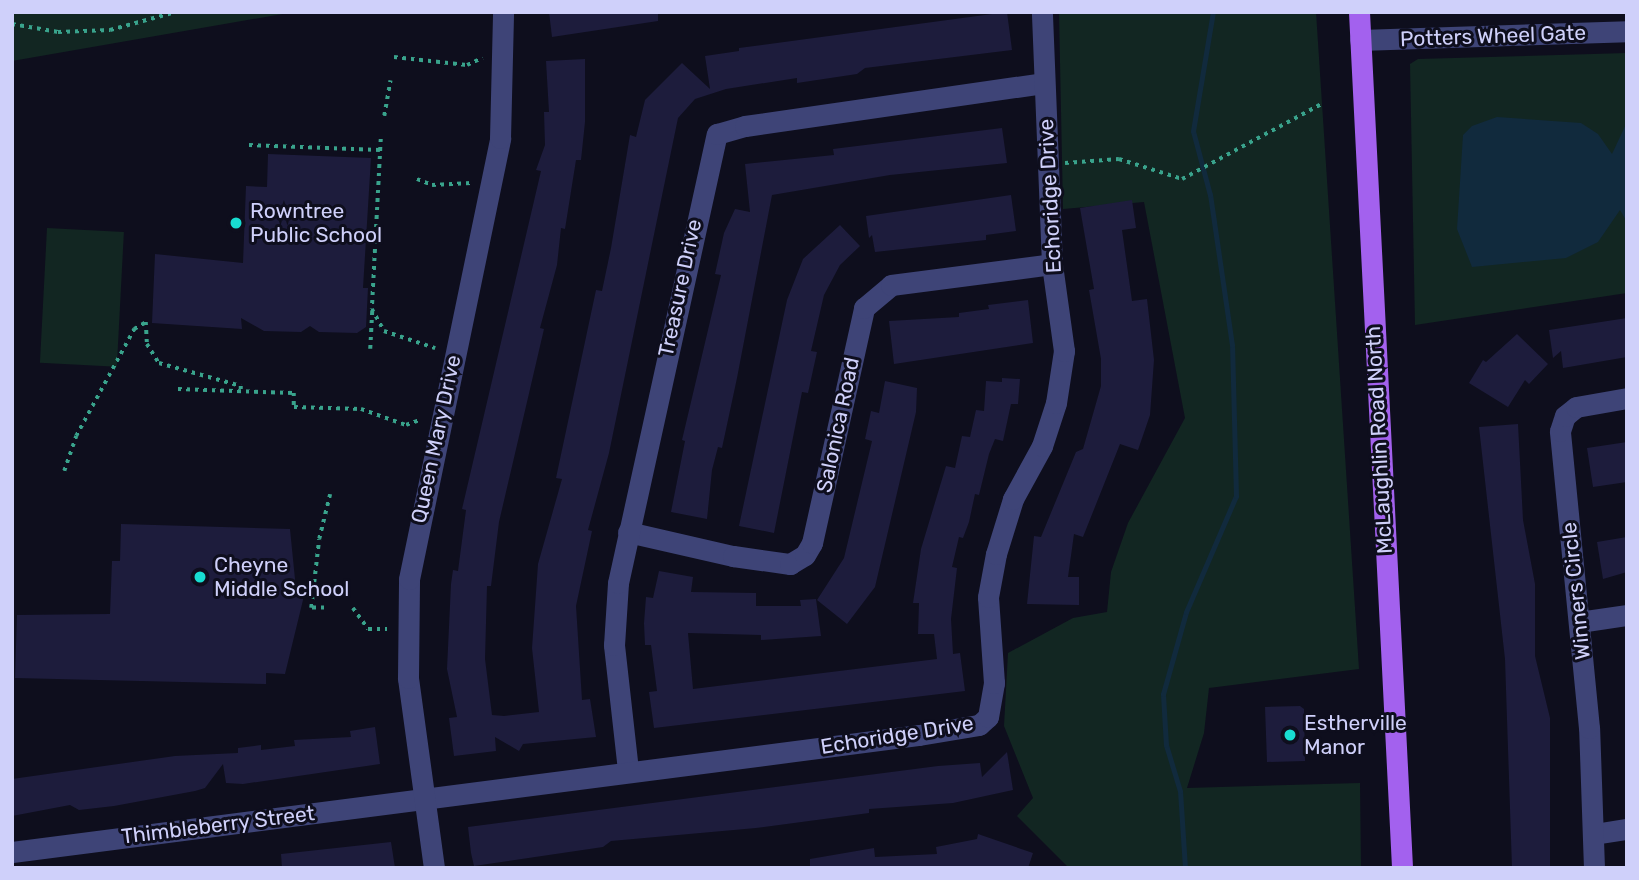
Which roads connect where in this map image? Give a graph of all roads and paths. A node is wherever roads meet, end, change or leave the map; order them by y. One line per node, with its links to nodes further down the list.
1 (176, 12): 5 (path)
2 (503, 12): 39 (street, Queen Mary Drive)
3 (1042, 12): 11 (street, Echoridge Drive)
4 (1359, 12): 7 (main road, McLaughlin Road North)
5 (12, 24)
6 (1627, 32): 7 (street, Potters Wheel Gate)
7 (1360, 40): 44 (main road, McLaughlin Road North)
8 (394, 57): 9 (path)
9 (484, 57)
10 (390, 81): 13 (path)
11 (1043, 83): 19 (street, Echoridge Drive); 32 (street, Treasure Drive)
12 (1322, 103): 19 (path)
13 (384, 116)
14 (381, 139): 16 (path)
15 (249, 145): 16 (path)
16 (380, 150): 17 (path)
17 (380, 161): 18 (path); 23 (path)
18 (386, 164)
19 (1047, 165): 22 (street, Echoridge Drive)
20 (417, 178): 21 (path)
21 (471, 183)
22 (1052, 264): 32 (street, Salonica Road); 38 (street, Echoridge Drive)
23 (372, 309): 24 (path); 25 (path)
24 (435, 348)
25 (370, 349)
26 (178, 389): 27 (path)
27 (241, 391): 29 (path); 30 (path)
28 (1627, 398): 36 (street, Winners Circle)
29 (420, 420)
30 (64, 471)
31 (330, 494): 33 (path)
32 (628, 532): 38 (street, Treasure Drive)
33 (324, 608)
34 (353, 608): 37 (path)
35 (1627, 615): 36 (street)
36 (1579, 622): 41 (street, Winners Circle)
37 (387, 629)
38 (628, 770): 39 (street, Echoridge Drive)
39 (424, 799): 42 (street, Thimbleberry Street); 43 (street, Queen Mary Drive)
40 (1627, 829): 41 (street)
41 (1594, 834): 45 (street, Winners Circle)
42 (12, 852)
43 (434, 868)
44 (1402, 868)
45 (1594, 868)

